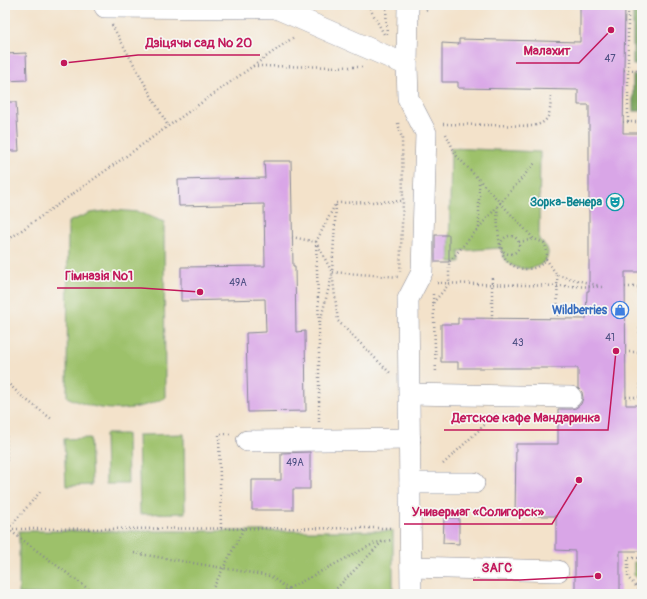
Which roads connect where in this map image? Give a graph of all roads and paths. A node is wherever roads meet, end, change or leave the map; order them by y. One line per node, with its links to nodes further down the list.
1 (368, 5): 2 (path)
2 (386, 5)
3 (580, 5): 7 (path)
4 (627, 6): 5 (path); 15 (path)
5 (637, 6): 6 (path); 8 (path)
6 (642, 6)
7 (417, 8): 11 (lane)
8 (642, 12)
9 (107, 14): 11 (lane); 23 (path)
10 (298, 34): 12 (path)
11 (407, 65): 63 (lane)
12 (253, 66): 13 (path); 23 (path)
13 (363, 67)
14 (624, 70): 15 (path)
15 (628, 70): 16 (path); 20 (path)
16 (642, 70)
17 (551, 96): 22 (path)
18 (437, 122): 22 (path)
19 (623, 122): 20 (path)
20 (628, 122): 21 (path)
21 (642, 122)
22 (442, 124): 25 (path)
23 (168, 126): 33 (path)
24 (535, 163): 28 (path)
25 (479, 180): 28 (path); 30 (path)
26 (403, 201): 27 (path)
27 (336, 203): 34 (path); 38 (path)
28 (500, 203): 29 (path); 32 (path)
29 (497, 207): 30 (path); 36 (path)
30 (479, 228): 43 (path)
31 (292, 237): 34 (path)
32 (534, 239): 35 (path); 37 (path)
33 (5, 242)
34 (316, 242): 38 (path); 54 (path)
35 (519, 242): 36 (path); 36 (path)
36 (500, 248): 37 (path)
37 (546, 259): 40 (path)
38 (332, 272): 41 (path); 54 (path); 60 (path)
39 (492, 275): 44 (path)
40 (557, 275): 45 (path); 45 (path)
41 (400, 277)
42 (432, 283): 43 (path)
43 (449, 284): 44 (path); 50 (path)
44 (493, 285): 45 (path); 51 (path)
45 (558, 286): 52 (path)
46 (625, 287): 47 (path)
47 (640, 288): 53 (path)
48 (433, 291): 50 (path)
49 (5, 296): 56 (path)
50 (433, 303): 59 (path)
51 (492, 319)
52 (558, 319)
53 (639, 325): 55 (path); 58 (path)
54 (319, 326): 70 (path)
55 (642, 328)
56 (5, 332): 62 (path)
57 (625, 352): 58 (path)
58 (641, 352): 61 (path)
59 (436, 373)
60 (391, 374)
61 (641, 378): 66 (path)
62 (6, 381): 69 (path); 79 (path)
63 (410, 394): 64 (lane); 71 (lane)
64 (571, 397)
65 (626, 397): 66 (path)
66 (642, 397): 67 (path)
67 (641, 405)
68 (498, 412): 73 (path)
69 (53, 420)
70 (319, 426)
71 (410, 439): 72 (lane); 74 (lane)
72 (247, 440)
73 (441, 467)
74 (410, 483): 75 (lane); 85 (lane)
75 (474, 483)
76 (40, 492): 79 (path)
77 (244, 528): 78 (path); 79 (path); 84 (path)
78 (392, 528)
79 (6, 529): 89 (path); 90 (path)
80 (394, 540): 81 (path)
81 (383, 542): 87 (path); 94 (path)
82 (134, 553): 84 (path)
83 (642, 558): 88 (path)
84 (223, 567): 87 (path); 91 (path)
85 (411, 567): 86 (lane); 95 (lane)
86 (558, 571)
87 (287, 588): 92 (path); 93 (path)
88 (642, 592)
89 (5, 594)
90 (95, 594)
91 (210, 594)
92 (278, 594)
93 (293, 594)
94 (331, 594)
95 (411, 594)

